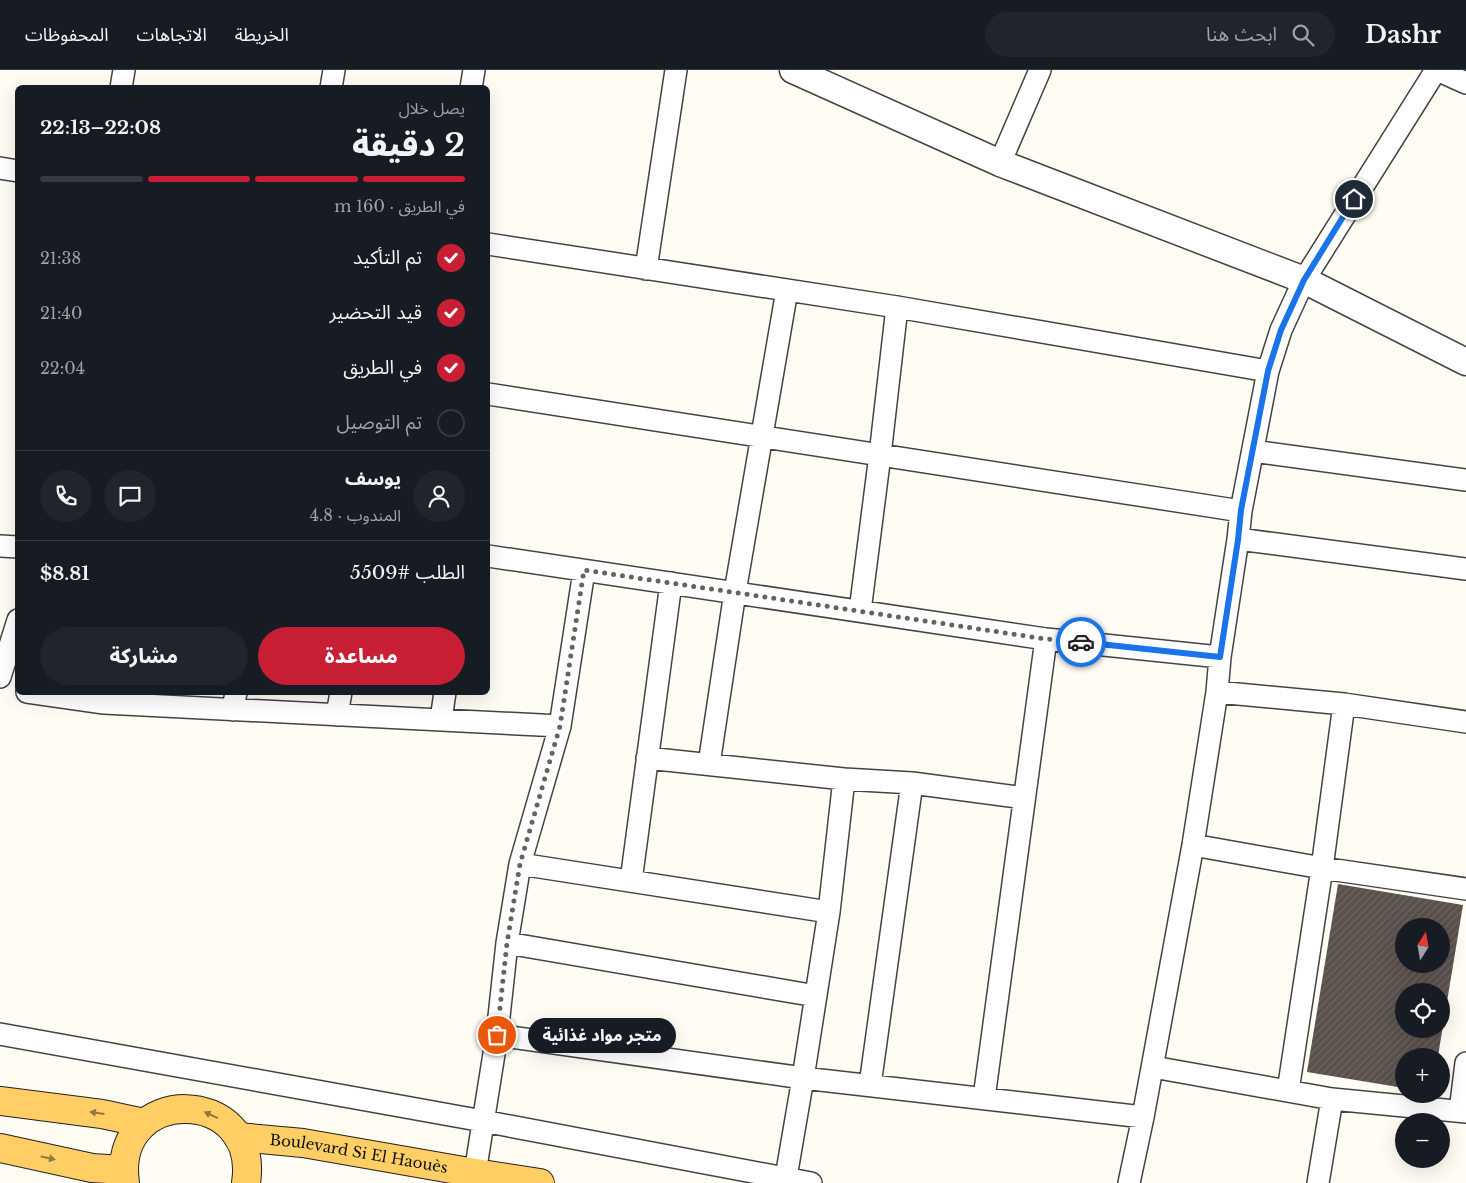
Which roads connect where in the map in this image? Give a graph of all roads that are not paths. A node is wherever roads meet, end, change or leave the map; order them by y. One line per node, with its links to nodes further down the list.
1 (124, 70): 9 (street)
2 (334, 70): 10 (street)
3 (474, 70): 11 (street)
4 (676, 70): 16 (street)
5 (793, 70): 12 (street)
6 (1040, 70): 12 (street)
7 (1436, 70): 8 (street); 17 (street)
8 (1466, 83)
9 (122, 85)
10 (332, 85)
11 (472, 85)
12 (1000, 163): 17 (street)
13 (0, 168): 14 (street)
14 (15, 170)
15 (490, 244): 16 (street)
16 (646, 269): 18 (street)
17 (1304, 280): 20 (street); 21 (street)
18 (787, 290): 19 (street); 23 (street)
19 (897, 307): 21 (street); 25 (street)
20 (1466, 362)
21 (1268, 371): 24 (street)
22 (490, 394): 23 (street)
23 (762, 436): 25 (street); 35 (street)
24 (1254, 451): 26 (street); 27 (street)
25 (880, 455): 27 (street); 36 (street)
26 (1466, 480)
27 (1241, 510): 28 (street)
28 (1238, 540): 32 (street); 39 (street)
29 (0, 546): 30 (street)
30 (15, 548)
31 (490, 556): 33 (street)
32 (1466, 569)
33 (584, 570): 34 (street); 53 (street)
34 (671, 583): 35 (street); 54 (street)
35 (735, 592): 36 (street); 55 (street)
36 (860, 611): 38 (street)
37 (15, 630): 40 (street)
38 (1046, 639): 39 (street); 58 (street)
39 (1220, 657): 43 (street)
40 (0, 677)
41 (0, 689): 42 (street)
42 (15, 691)
43 (1217, 692): 49 (street); 59 (street)
44 (66, 695): 47 (street)
45 (340, 695): 50 (street)
46 (445, 695): 51 (street)
47 (105, 698): 48 (street)
48 (234, 701): 50 (street)
49 (1344, 704): 52 (street); 61 (street)
50 (337, 715): 51 (street)
51 (441, 720): 53 (street)
52 (1466, 722)
53 (560, 726): 60 (street)
54 (647, 758): 55 (street); 62 (street)
55 (709, 764): 56 (street)
56 (844, 779): 57 (street); 64 (street)
57 (912, 783): 58 (street); 72 (street)
58 (1024, 798): 74 (street)
59 (1193, 846): 61 (street); 70 (street)
60 (520, 864): 62 (street); 65 (street)
61 (1322, 868): 63 (street); 73 (street)
62 (631, 881): 64 (street)
63 (1466, 889)
64 (829, 912): 66 (street)
65 (507, 943): 66 (street); 68 (street)
66 (816, 996): 71 (street)
67 (0, 1034): 79 (street)
68 (497, 1035): 71 (street); 79 (street)
69 (1466, 1063): 77 (street)
70 (1153, 1067): 73 (street); 78 (street)
71 (803, 1078): 72 (street); 85 (street)
72 (870, 1085): 74 (street)
73 (1288, 1091): 75 (street)
74 (984, 1098): 78 (street)
75 (1332, 1099): 77 (street); 90 (street)
76 (0, 1101): 80 (main road, one-way to 76)
77 (1463, 1112)
78 (1144, 1117): 89 (street)
79 (483, 1122): 83 (street); 85 (street)
80 (144, 1123): 81 (main road, one-way to 80); 84 (main road)
81 (238, 1137): 83 (main road, Boulevard Si El Haouès); 86 (main road)
82 (0, 1148): 84 (main road, one-way to 84)
83 (475, 1174): 87 (main road, Boulevard Si El Haouès)
84 (124, 1177)
85 (785, 1181): 88 (street)
86 (246, 1183)
87 (540, 1183)
88 (812, 1183)
89 (1129, 1183)
90 (1318, 1183)

